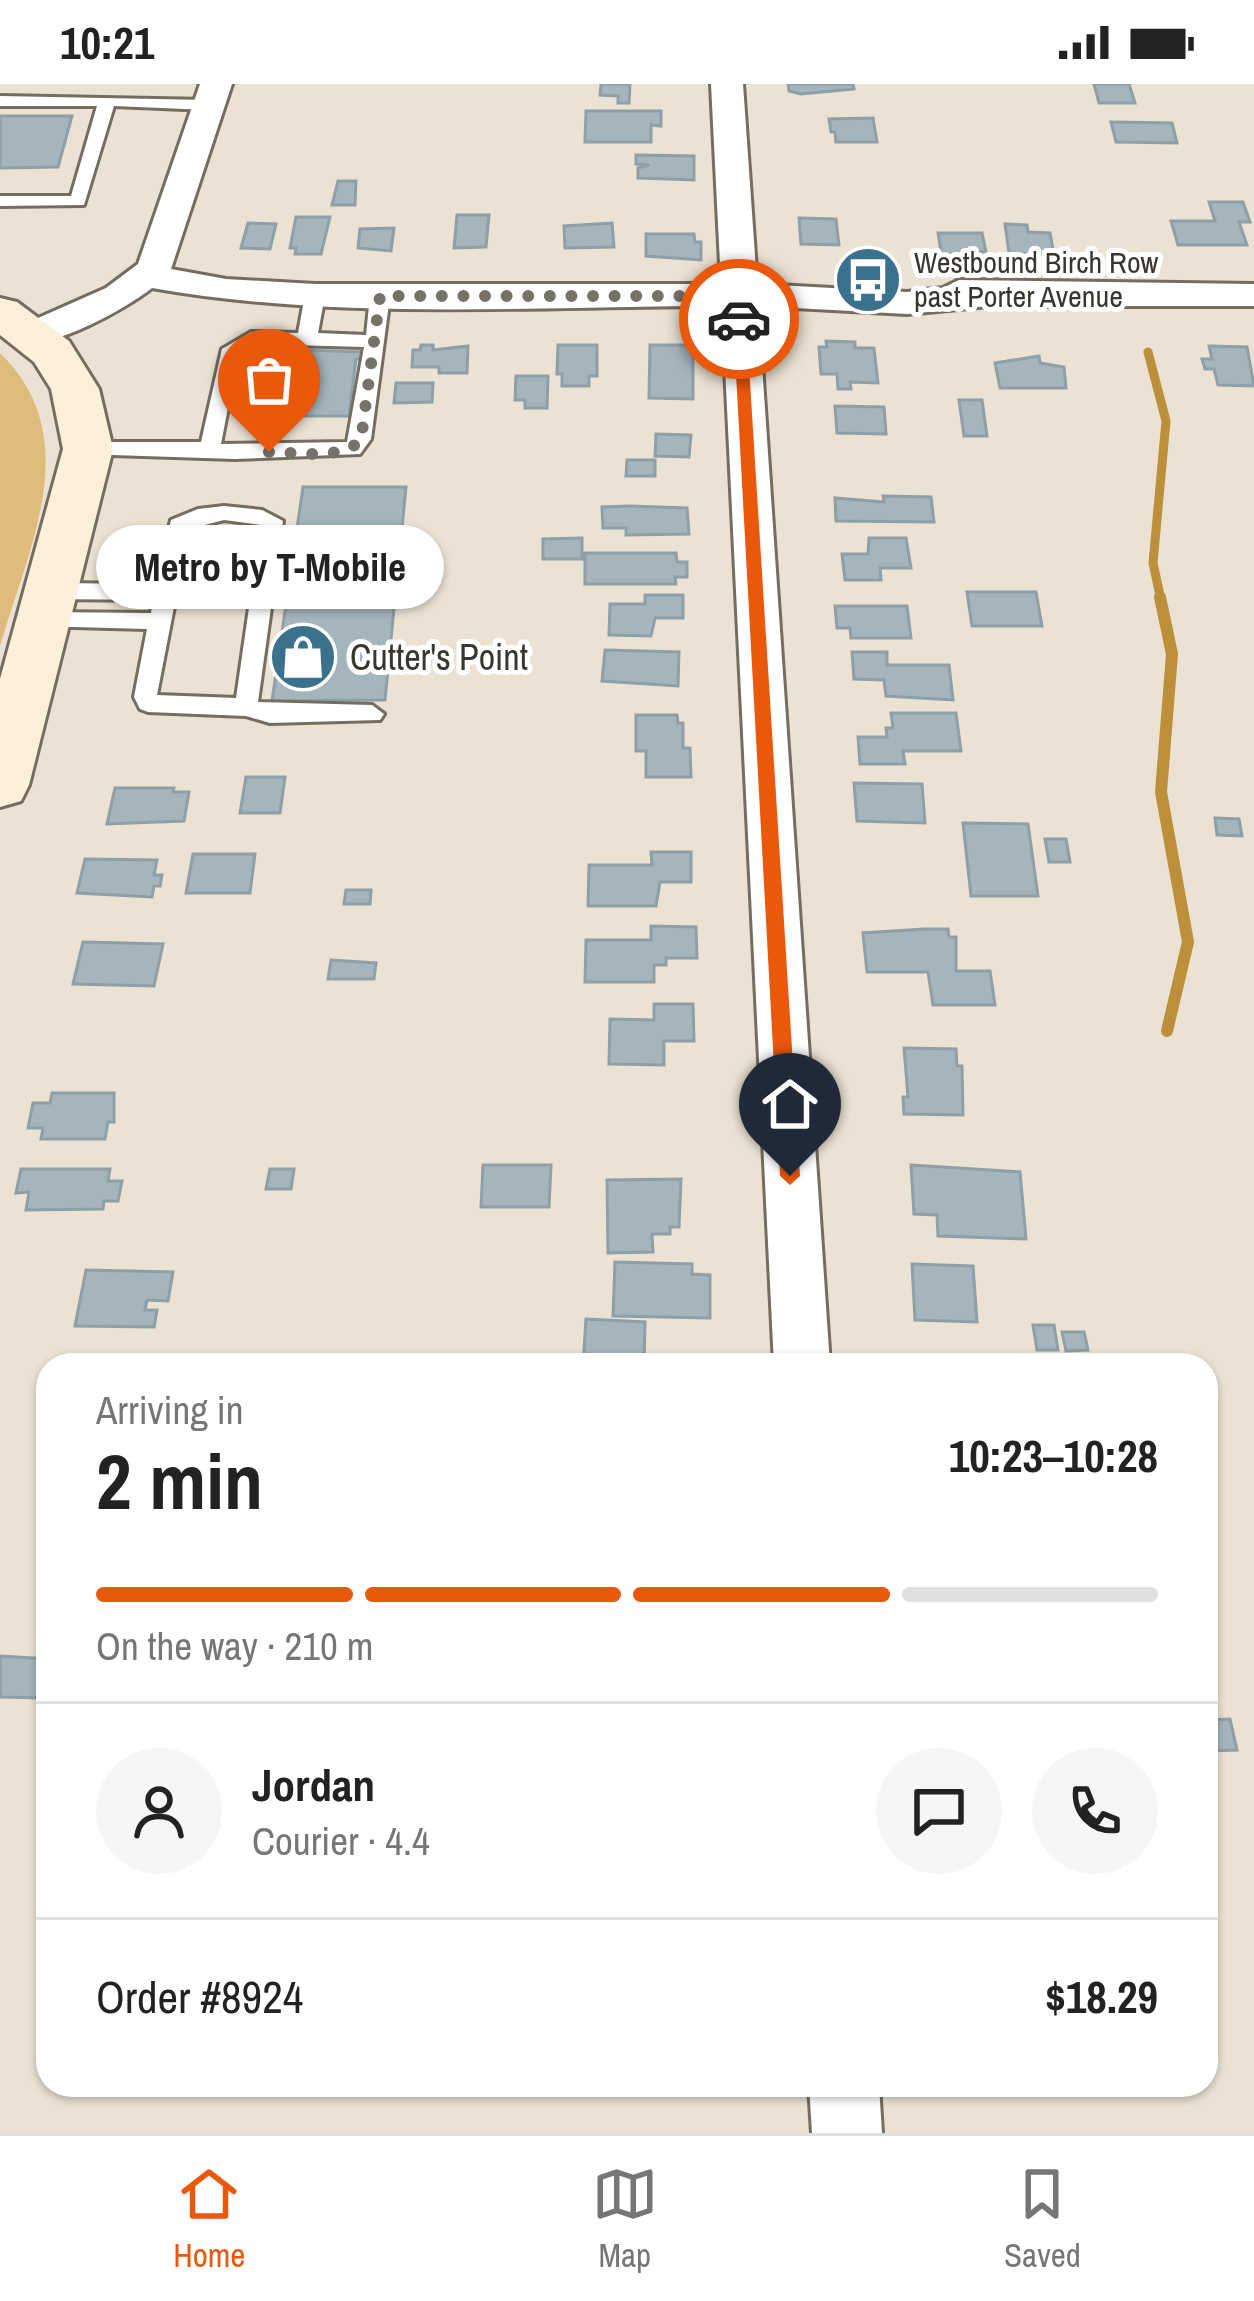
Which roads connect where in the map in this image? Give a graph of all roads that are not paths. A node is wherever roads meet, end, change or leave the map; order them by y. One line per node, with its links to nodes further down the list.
1 (727, 84): 10 (street)
2 (212, 94): 4 (lane); 6 (street)
3 (0, 101): 4 (lane)
4 (106, 101): 5 (lane)
5 (0, 201)
6 (148, 276): 8 (street); 11 (street)
7 (1254, 295): 10 (street)
8 (315, 296): 9 (street); 12 (lane)
9 (380, 296): 10 (street); 13 (lane)
10 (739, 296): 22 (street)
11 (16, 323): 14 (main road)
12 (307, 339): 13 (lane); 15 (lane)
13 (375, 340): 15 (lane)
14 (88, 448): 15 (lane); 17 (main road)
15 (210, 448)
16 (166, 592): 17 (lane); 18 (lane); 19 (lane)
17 (48, 606): 18 (lane); 21 (main road)
18 (160, 621): 19 (lane)
19 (246, 707): 20 (lane)
20 (372, 714)
21 (0, 785)
22 (801, 1353)
23 (845, 2097): 24 (street)
24 (847, 2133)

